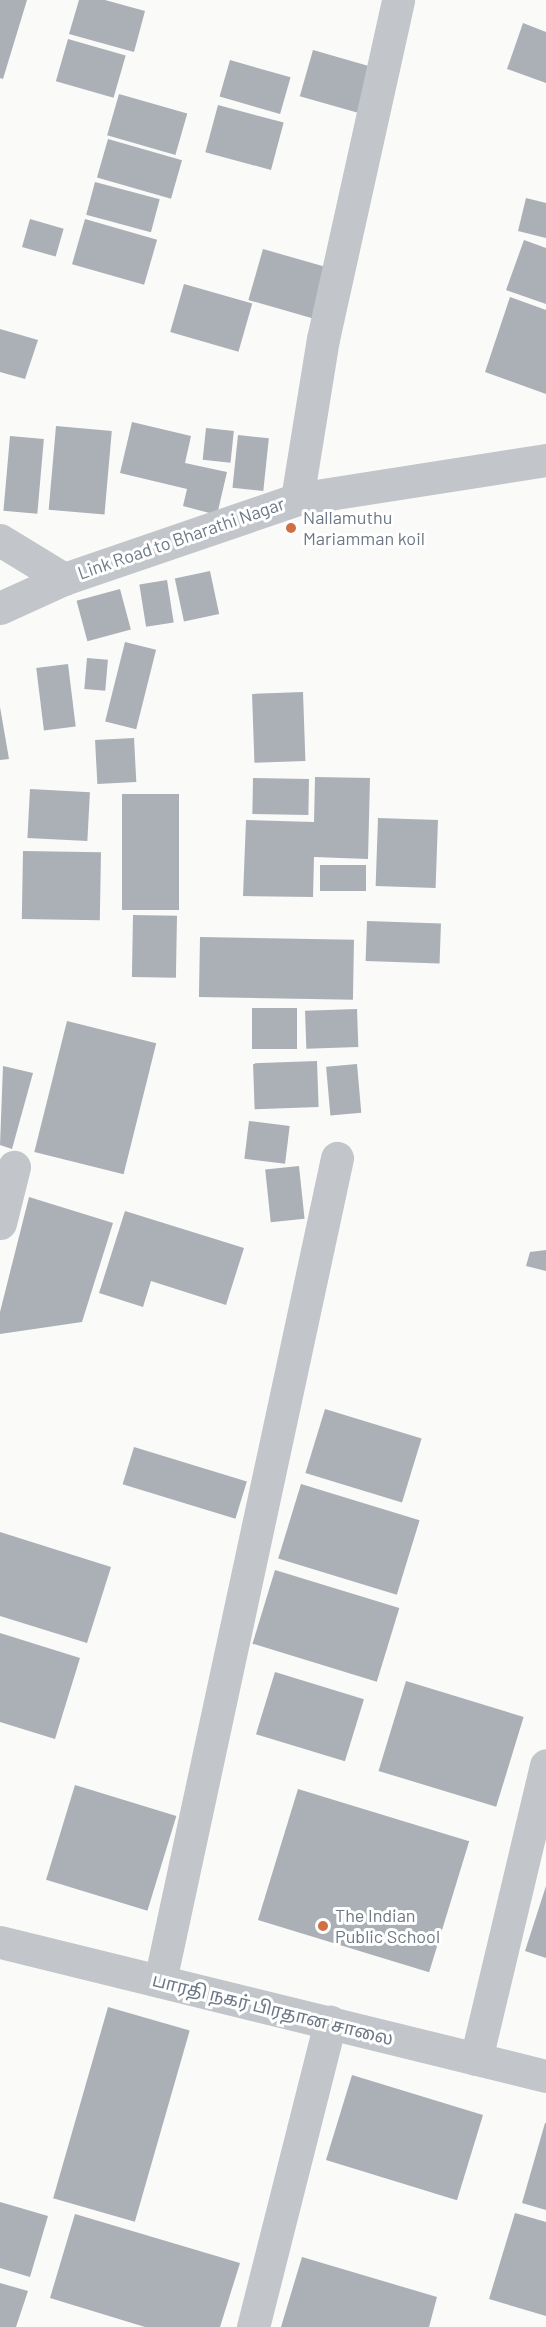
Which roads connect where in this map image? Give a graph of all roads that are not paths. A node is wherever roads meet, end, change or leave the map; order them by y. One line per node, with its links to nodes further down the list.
1 (398, 0): 3 (street)
2 (546, 460): 3 (street, Link Road to Bharathi Nagar)
3 (297, 499): 5 (street, Link Road to Bharathi Nagar)
4 (0, 540): 5 (street)
5 (64, 579): 6 (street, Link Road to Bharathi Nagar)
6 (0, 608)
7 (337, 1158): 12 (street)
8 (14, 1167): 9 (street)
9 (0, 1223)
10 (546, 1765): 14 (street)
11 (0, 1942): 12 (street, பாரதி நகர் பிரதான சாலை)
12 (160, 1980): 13 (street, பாரதி நகர் பிரதான சாலை)
13 (330, 2022): 14 (street, பாரதி நகர் பிரதான சாலை); 16 (street)
14 (476, 2059): 15 (street, பாரதி நகர் பிரதான சாலை)
15 (546, 2076)
16 (254, 2327)

